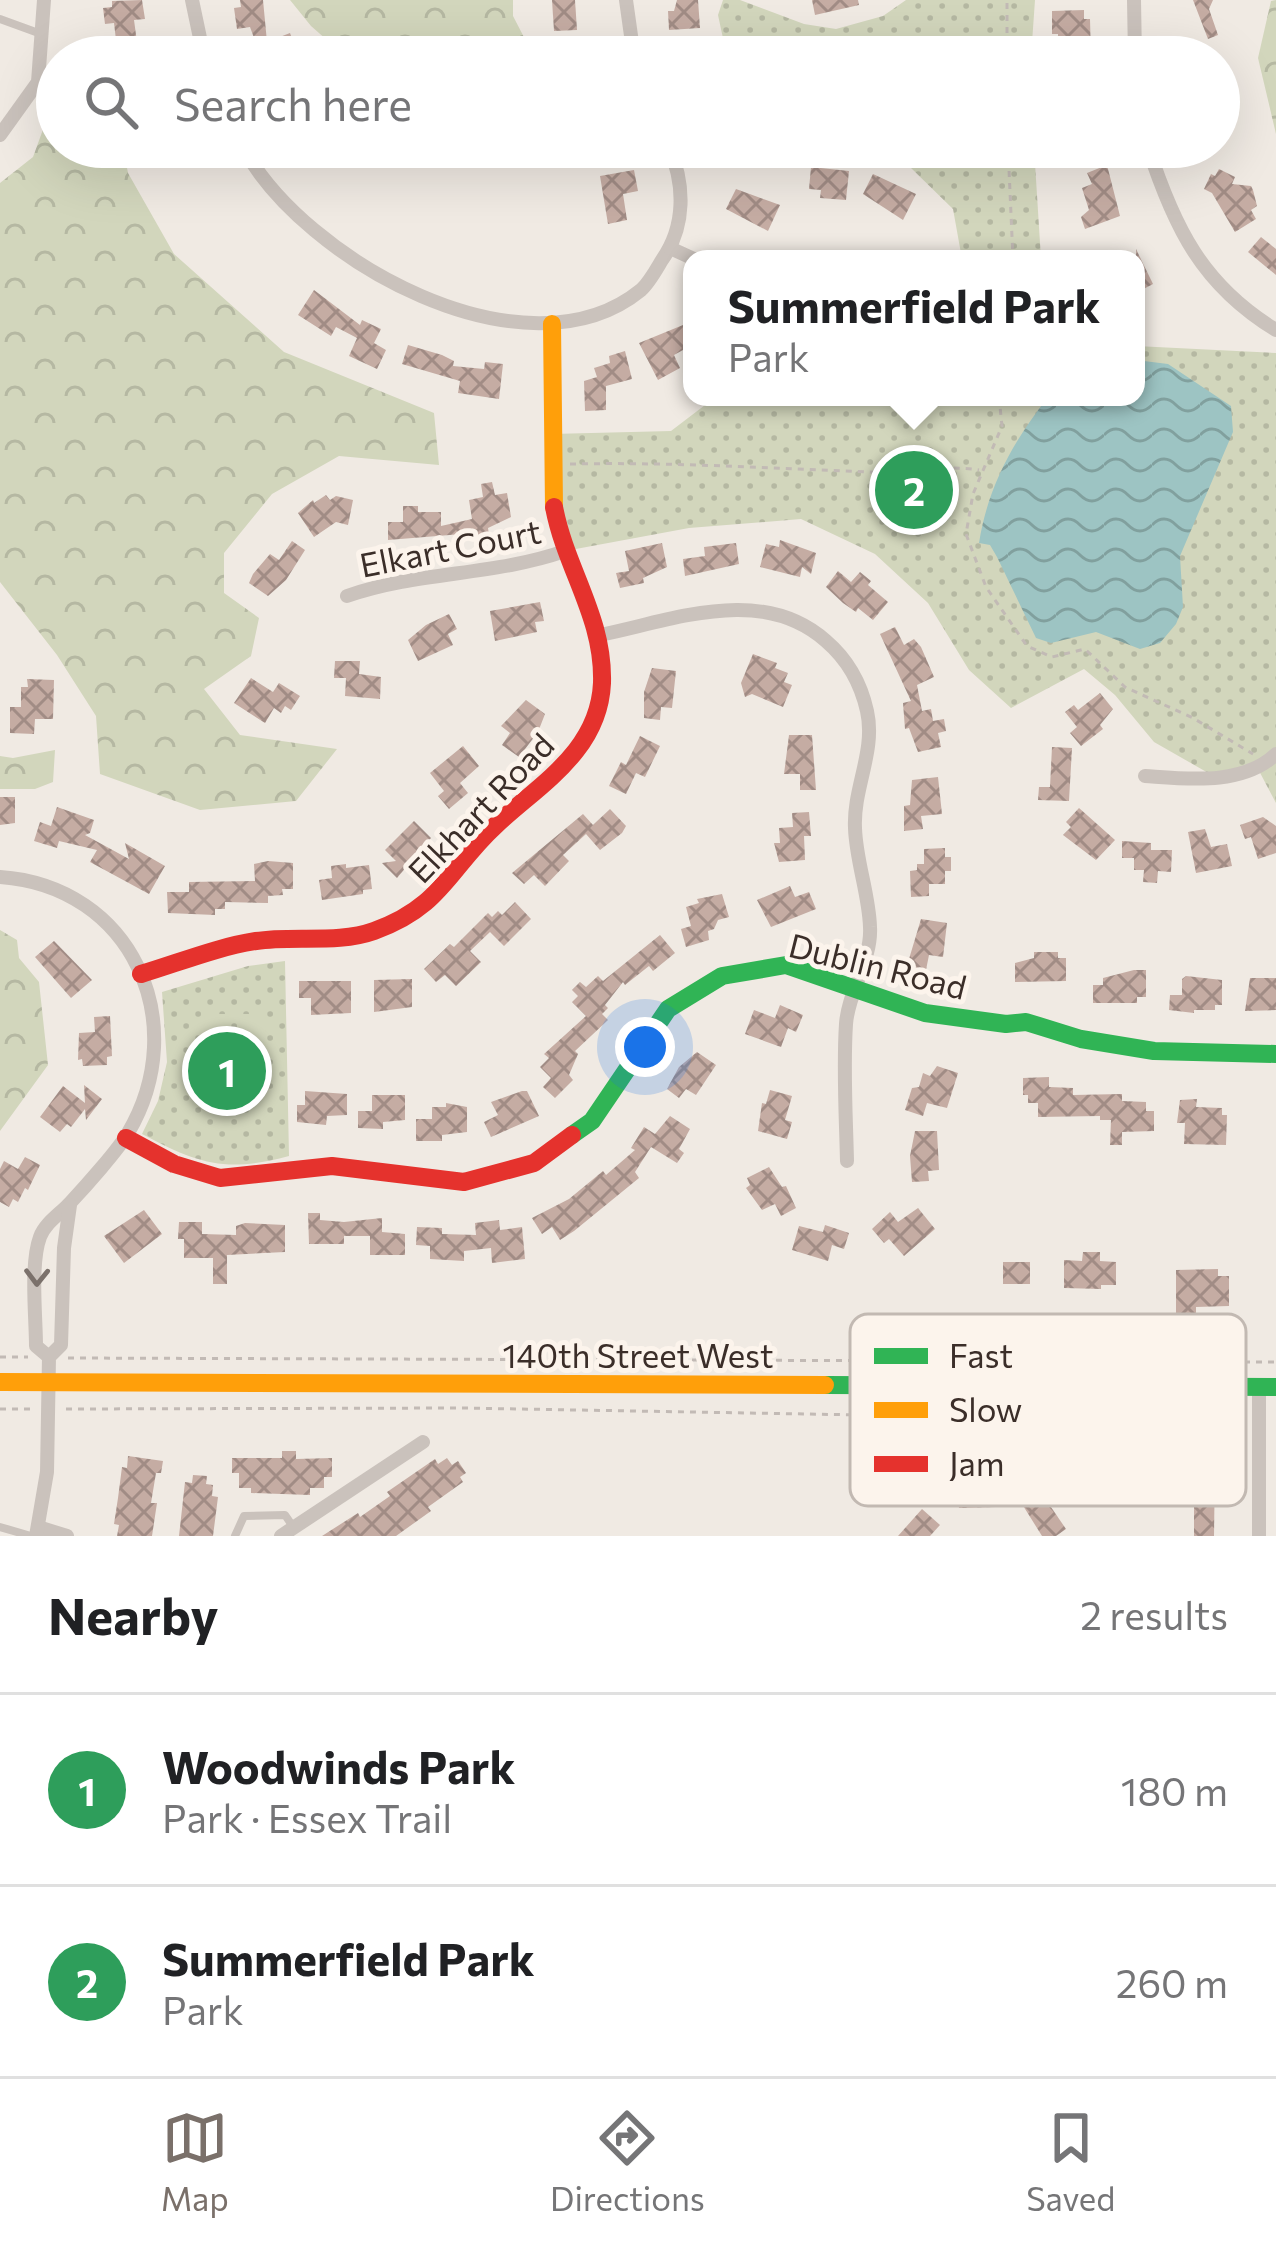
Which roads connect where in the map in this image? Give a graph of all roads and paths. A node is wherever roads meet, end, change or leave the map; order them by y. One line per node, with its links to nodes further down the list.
1 (44, 0): 7 (street)
2 (192, 0): 8 (street)
3 (626, 0): 9 (street)
4 (1007, 0): 10 (path)
5 (1134, 0): 11 (street)
6 (0, 19): 7 (lane)
7 (44, 35)
8 (200, 36)
9 (631, 36)
10 (1006, 36)
11 (1135, 36)
12 (36, 85): 13 (street)
13 (0, 135)
14 (259, 168): 21 (street)
15 (678, 168): 18 (street)
16 (1009, 168): 19 (path)
17 (1155, 168): 22 (street)
18 (670, 248): 20 (street); 21 (street)
19 (1013, 250)
20 (683, 254)
21 (552, 324): 26 (street, Elkhart Road)
22 (1276, 330)
23 (1000, 406): 25 (path)
24 (567, 464): 25 (path)
25 (981, 470): 29 (path)
26 (565, 551): 27 (street, Elkart Court); 28 (street, Elkhart Road)
27 (347, 596)
28 (600, 635): 32 (street, Elkhart Road); 33 (street)
29 (1272, 759): 30 (street)
30 (1145, 776)
31 (0, 877): 32 (street)
32 (142, 974): 35 (street)
33 (856, 986): 34 (street, Dublin Road); 35 (street, Dublin Road); 36 (street)
34 (1276, 1054)
35 (125, 1138): 37 (street)
36 (847, 1161)
37 (70, 1203): 40 (street); 40 (street, one-way to 40)
38 (0, 1357): 39 (path)
39 (25, 1357)
40 (50, 1357): 41 (path); 45 (street)
41 (850, 1360)
42 (1246, 1362): 43 (path)
43 (1276, 1362)
44 (0, 1382): 45 (street, 140th Street West)
45 (49, 1383): 46 (street, 140th Street West); 49 (street)
46 (850, 1386)
47 (1268, 1387): 51 (street)
48 (0, 1409): 49 (path)
49 (49, 1410): 52 (path); 56 (street)
50 (1246, 1411): 51 (path)
51 (1259, 1411): 59 (street)
52 (850, 1414)
53 (423, 1442): 55 (street)
54 (0, 1527): 56 (lane)
55 (287, 1532): 58 (lane)
56 (35, 1533): 57 (street)
57 (67, 1536)
58 (235, 1536)
59 (1259, 1536)

